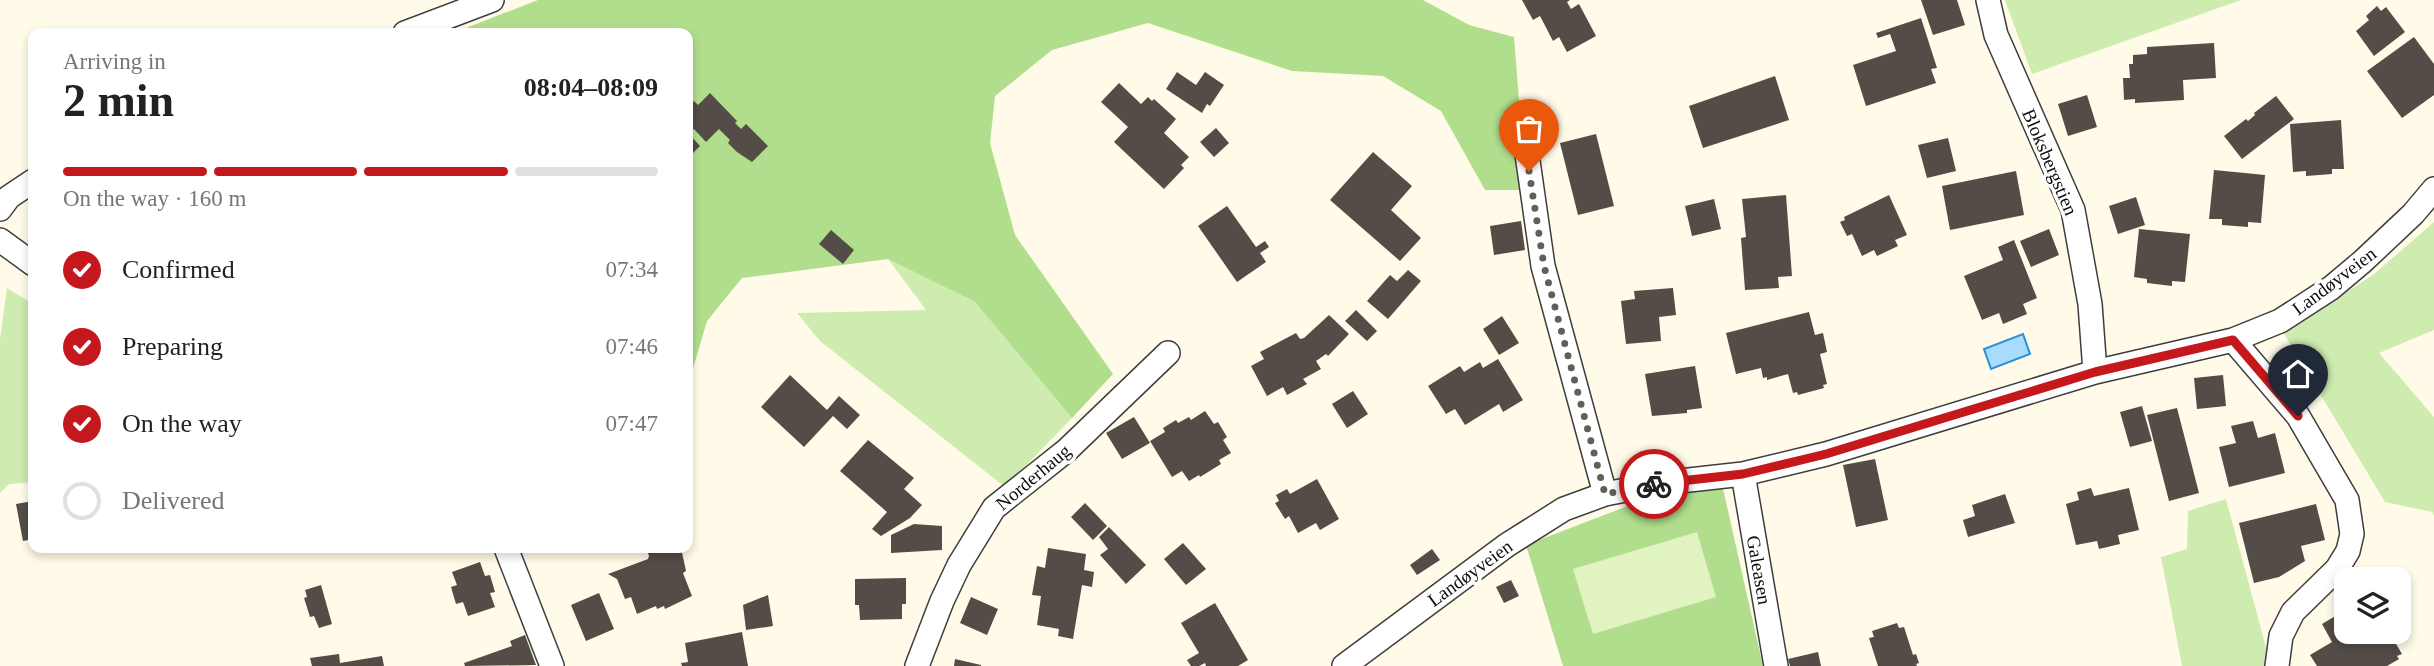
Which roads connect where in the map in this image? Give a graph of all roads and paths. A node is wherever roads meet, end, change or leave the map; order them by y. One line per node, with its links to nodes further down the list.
1 (492, 0): 3 (street)
2 (1988, 0): 12 (street, Bloksbergstien)
3 (418, 28)
4 (1522, 119): 14 (street)
5 (28, 184): 7 (street)
6 (2434, 190): 10 (street, Landøyveien)
7 (0, 209)
8 (0, 240): 9 (street)
9 (28, 260)
10 (2233, 340): 12 (street, Landøyveien); 20 (street)
11 (1168, 353): 17 (street, Norderhaug)
12 (2095, 372): 13 (street, Landøyveien)
13 (1743, 474): 14 (street, Landøyveien); 19 (street, Galeasen)
14 (1605, 494): 18 (street, Landøyveien)
15 (508, 553): 16 (street)
16 (552, 666)
17 (917, 666)
18 (1344, 666)
19 (1776, 666)
20 (2277, 666)

